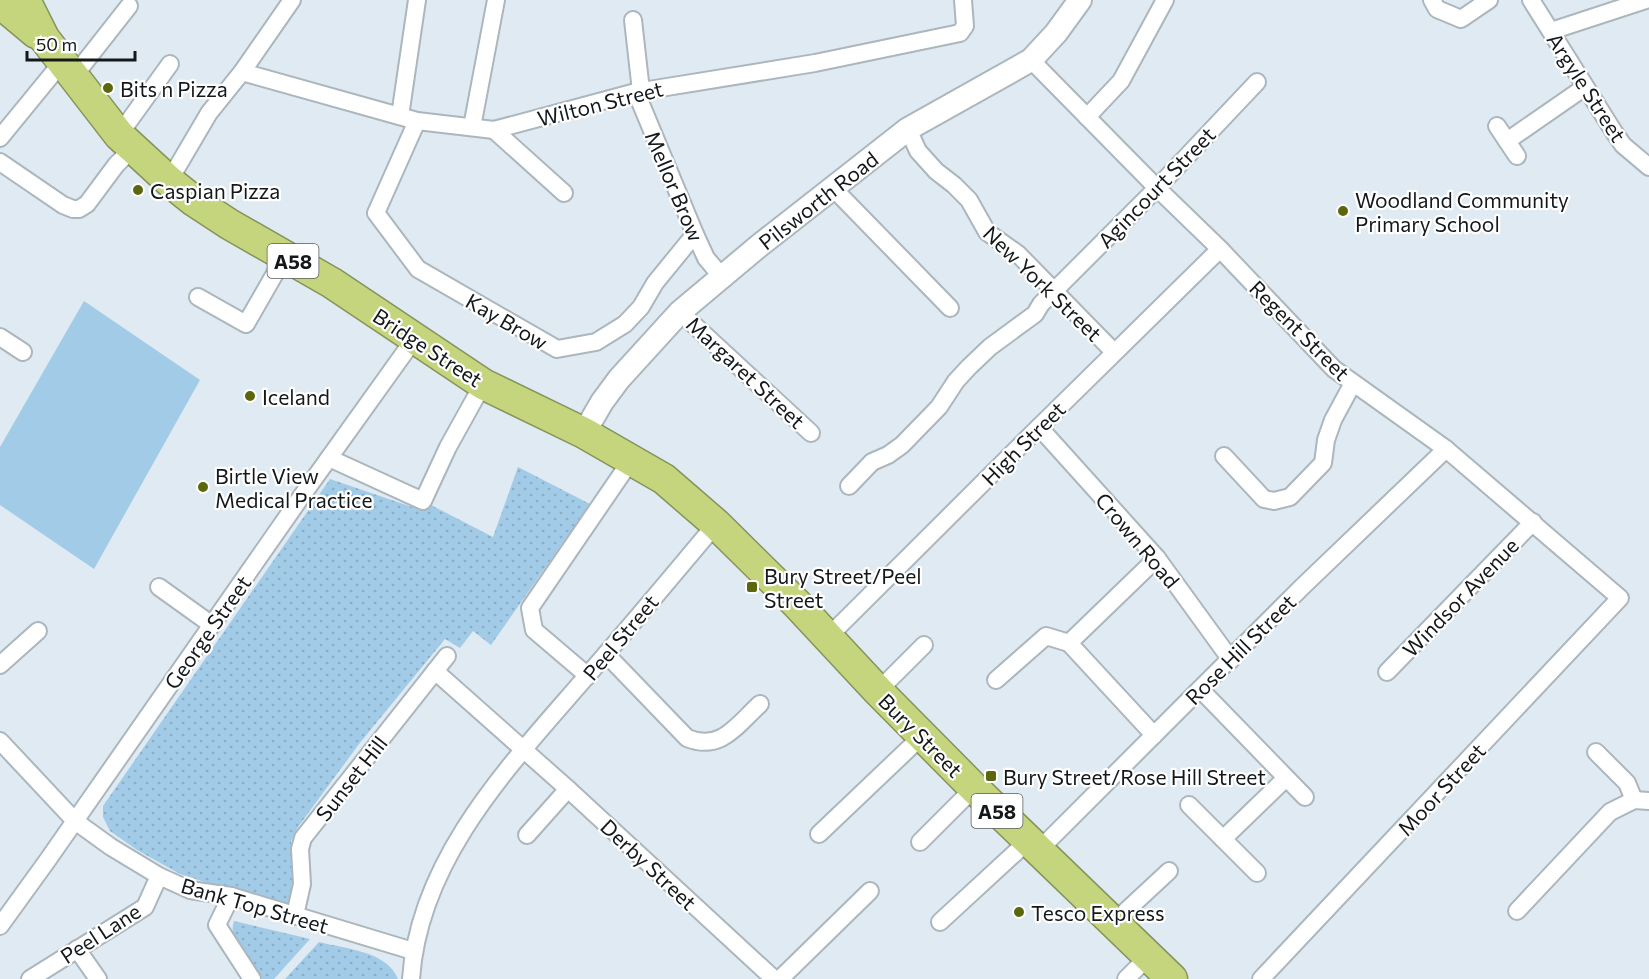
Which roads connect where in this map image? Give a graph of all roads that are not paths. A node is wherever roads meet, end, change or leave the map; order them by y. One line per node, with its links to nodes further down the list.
1 (25, 0): 16 (highway, A58)
2 (292, 0): 20 (street)
3 (417, 0): 24 (street)
4 (496, 0): 28 (street)
5 (963, 0): 23 (street, Wilton Street)
6 (1080, 0): 17 (street, Pilsworth Road)
7 (1164, 0): 25 (street)
8 (1432, 0): 9 (street)
9 (1489, 0)
10 (1531, 0): 15 (street, Argyle Street)
11 (1646, 0): 15 (street)
12 (0, 3): 16 (highway, A58)
13 (129, 6): 19 (street)
14 (633, 20): 23 (street, Mellor Brow)
15 (1551, 31): 22 (street, Argyle Street)
16 (44, 38): 19 (highway, Bridge Street / A58)
17 (1031, 60): 25 (street, Regent Street); 29 (street, Pilsworth Road)
18 (170, 64): 33 (street)
19 (68, 69): 31 (street); 33 (highway, Bridge Street / A58)
20 (243, 72): 24 (street, Wilton Street); 37 (street)
21 (1257, 82): 39 (street, Agincourt Street)
22 (1585, 87): 32 (street); 36 (street, Argyle Street)
23 (638, 91): 30 (street, Wilton Street); 41 (street, Mellor Brow)
24 (400, 116): 26 (street, Wilton Street)
25 (1087, 117): 39 (street, Regent Street)
26 (417, 121): 28 (street, Wilton Street); 41 (street, Kay Brow)
27 (1497, 126): 32 (street)
28 (472, 127): 30 (street, Wilton Street)
29 (908, 129): 38 (street, Pilsworth Road); 45 (street, New York Street)
30 (494, 130): 40 (street)
31 (0, 138)
32 (1507, 141): 34 (street)
33 (126, 142): 35 (street); 37 (highway, Bridge Street / A58)
34 (1517, 156)
35 (0, 162)
36 (1649, 167)
37 (169, 181): 43 (highway, Bridge Street / A58)
38 (833, 188): 44 (street, Pilsworth Road); 47 (street)
39 (1157, 188): 42 (street, Regent Street); 45 (street, Agincourt Street)
40 (564, 193)
41 (694, 234): 44 (street, Mellor Brow)
42 (1220, 249): 52 (street, High Street); 53 (street, Regent Street)
43 (285, 256): 46 (street); 50 (highway, Bridge Street / A58)
44 (722, 277): 48 (street, Pilsworth Road)
45 (1054, 291): 52 (street, New York Street); 62 (street, Agincourt Street)
46 (198, 297)
47 (950, 308)
48 (681, 312): 56 (street, Pilsworth Road); 57 (street, Margaret Street)
49 (0, 337): 51 (street)
50 (414, 338): 54 (highway, Bridge Street / A58); 60 (street, George Street)
51 (22, 352)
52 (1114, 352): 55 (street, High Street)
53 (1353, 383): 58 (street, Regent Street); 59 (street)
54 (483, 384): 56 (highway, Bridge Street / A58); 60 (street)
55 (1038, 427): 65 (street, Crown Road); 70 (street, High Street)
56 (584, 433): 61 (highway, Bridge Street / A58)
57 (811, 433)
58 (1446, 449): 63 (street, Regent Street); 75 (street, Rose Hill Street)
59 (1224, 456)
60 (329, 458): 68 (street, George Street)
61 (632, 459): 64 (highway, Bridge Street / A58); 79 (street)
62 (849, 486)
63 (1533, 522): 67 (street, Regent Street); 78 (street, Windsor Avenue)
64 (716, 524): 70 (highway, Bridge Street / A58); 73 (street, Peel Street)
65 (1157, 558): 71 (street); 75 (street, Crown Road)
66 (159, 587): 68 (street)
67 (1620, 598): 122 (street, Moor Street)
68 (212, 625): 95 (street, George Street)
69 (38, 631): 76 (street)
70 (827, 638): 82 (highway, Bury Street / A58)
71 (1069, 643): 80 (street); 84 (street)
72 (924, 645): 82 (street)
73 (606, 654): 79 (street, Peel Street); 83 (street)
74 (447, 656): 77 (street, Sunset Hill)
75 (1231, 660): 81 (street, Rose Hill Street)
76 (0, 664)
77 (435, 671): 87 (street, Derby Street); 107 (street, Sunset Hill)
78 (1387, 672)
79 (588, 676): 87 (street, Peel Street)
80 (996, 680)
81 (1200, 689): 84 (street, Rose Hill Street); 89 (street)
82 (878, 691): 85 (highway, Bury Street / A58)
83 (760, 704)
84 (1154, 735): 100 (street, Rose Hill Street)
85 (922, 736): 90 (highway, Bury Street / A58); 96 (street)
86 (0, 741): 95 (street, Bank Top Street)
87 (524, 749): 91 (street, Derby Street); 112 (street, Peel Street)
88 (1596, 752): 93 (street)
89 (1286, 778): 92 (street); 98 (street)
90 (974, 788): 99 (street); 100 (highway, Bury Street / A58)
91 (568, 789): 97 (street); 118 (street, Derby Street)
92 (1305, 797)
93 (1642, 800): 106 (street)
94 (1189, 805): 98 (street)
95 (75, 821): 103 (street, Bank Top Street); 110 (street, George Street)
96 (819, 834)
97 (527, 835)
98 (1223, 839): 102 (street)
99 (920, 842)
100 (1033, 846): 108 (street, Rose Hill Street); 109 (highway, Bury Street / A58)
101 (1169, 871): 109 (street)
102 (1257, 873)
103 (159, 876): 105 (street, Bank Top Street); 111 (street, Peel Lane)
104 (870, 891): 119 (street)
105 (231, 896): 107 (street, Bank Top Street); 116 (street)
106 (1517, 911)
107 (296, 915): 112 (street, Bank Top Street)
108 (940, 922)
109 (1113, 923): 113 (highway, Bury Street / A58)
110 (0, 926)
111 (77, 949): 114 (street, Peel Lane); 115 (street)
112 (413, 951): 117 (street, Peel Street)
113 (1148, 957): 120 (street); 121 (highway, Bury Street / A58)
114 (30, 979)
115 (98, 979)
116 (252, 979)
117 (411, 979)
118 (774, 979)
119 (780, 979)
120 (1126, 979)
121 (1172, 979)
122 (1261, 979)

